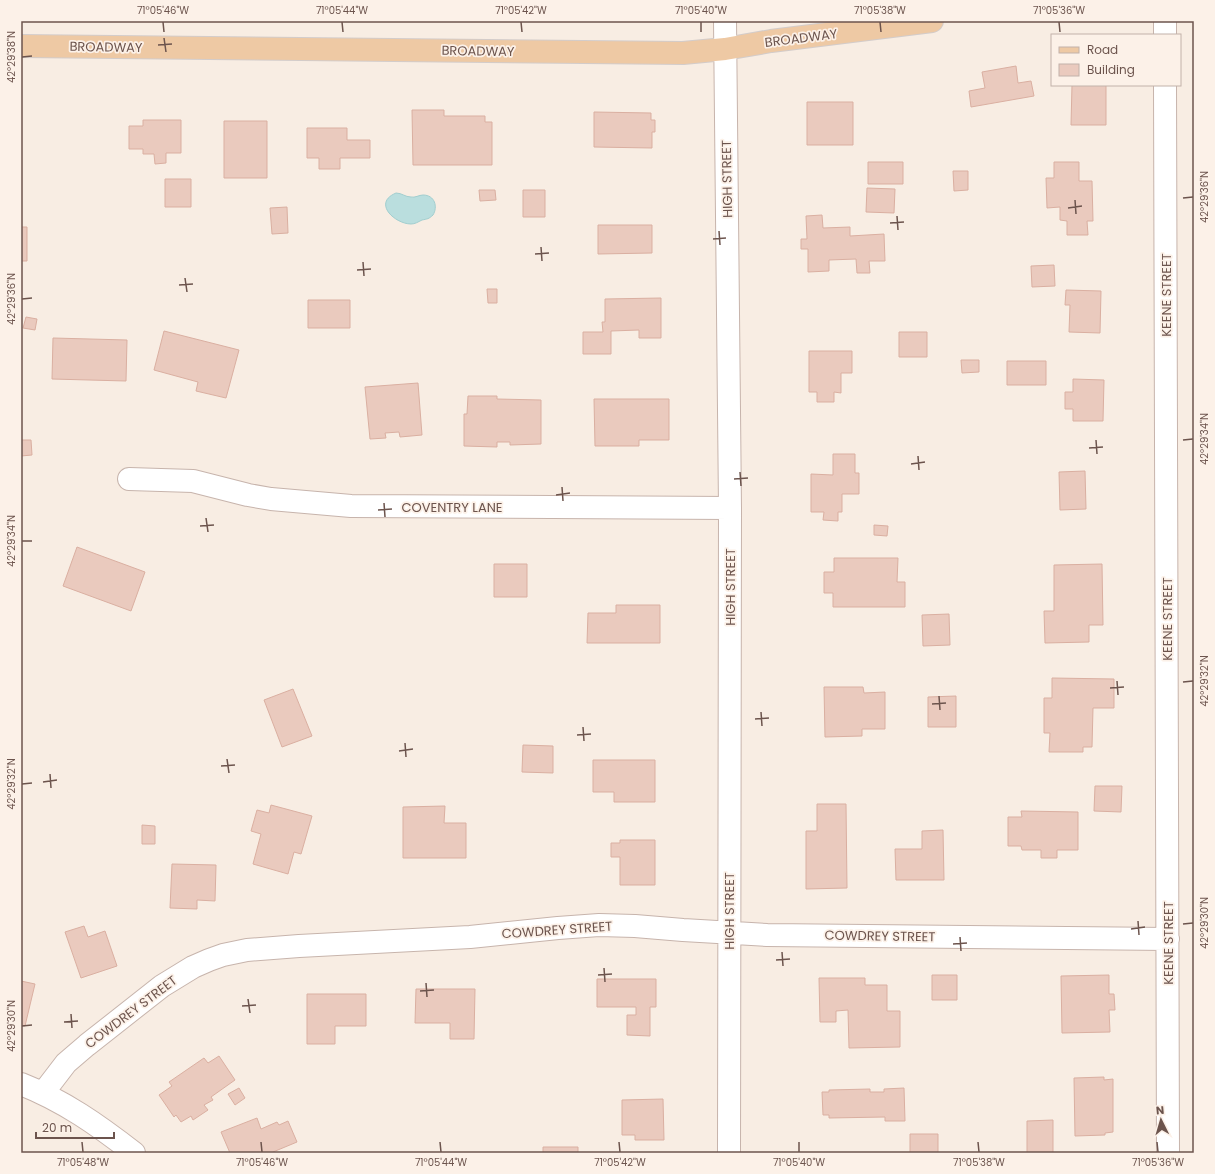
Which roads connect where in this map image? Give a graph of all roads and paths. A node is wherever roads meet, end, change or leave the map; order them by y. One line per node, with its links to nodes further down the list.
1 (725, 21): 6 (street, HIGH STREET)
2 (932, 21): 6 (main road, BROADWAY)
3 (1165, 21): 4 (street)
4 (1165, 34)
5 (21, 46): 6 (main road, BROADWAY)
6 (725, 49): 9 (street, HIGH STREET)
7 (1166, 86): 11 (street, KEENE STREET)
8 (129, 479): 9 (street, COVENTRY LANE)
9 (730, 508): 10 (street, HIGH STREET)
10 (729, 933): 11 (street, COWDREY STREET); 13 (street, COWDREY STREET); 15 (street, HIGH STREET)
11 (1168, 939): 16 (street, KEENE STREET)
12 (21, 1084): 13 (street)
13 (43, 1093): 14 (street)
14 (134, 1153)
15 (729, 1153)
16 (1168, 1153)

